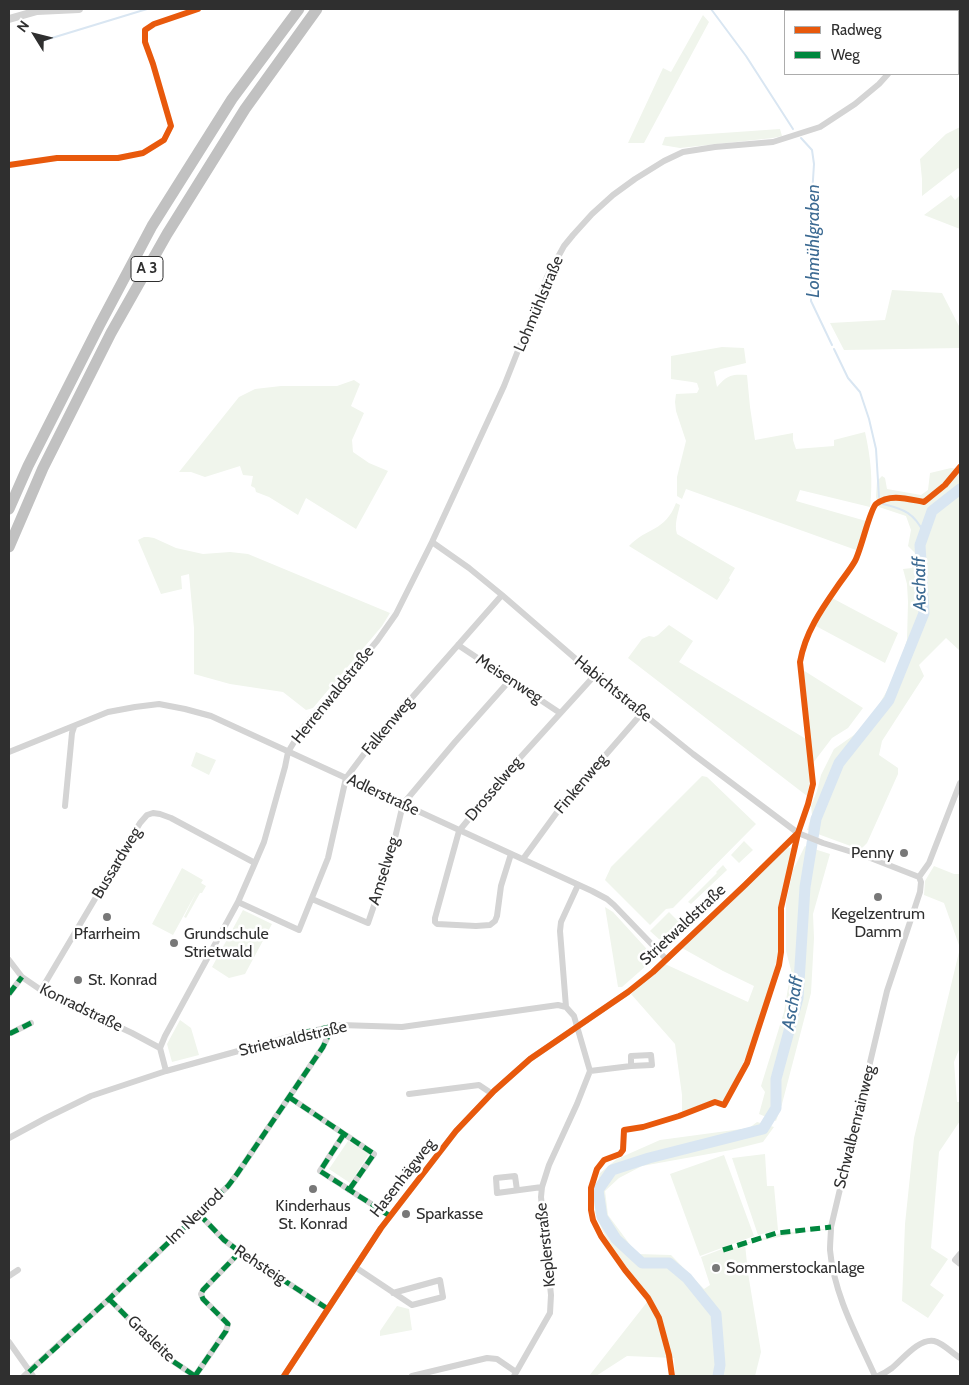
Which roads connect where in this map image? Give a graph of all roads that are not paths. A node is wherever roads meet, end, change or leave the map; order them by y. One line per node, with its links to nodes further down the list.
1 (79, 9): 4 (street)
2 (299, 9): 6 (highway, A 3)
3 (317, 9): 11 (highway, A 3)
4 (9, 20)
5 (887, 75): 7 (street, Lohmühlstraße)
6 (28, 466): 8 (highway); 9 (highway, A 3)
7 (456, 489): 10 (street, Herrenwaldstraße)
8 (9, 495)
9 (9, 510)
10 (432, 542): 12 (street, Habichtstraße); 20 (street, Herrenwaldstraße)
11 (9, 547)
12 (502, 595): 13 (street, Falkenweg); 14 (street, Habichtstraße)
13 (458, 645): 15 (street, Meisenweg); 21 (street, Falkenweg)
14 (595, 675): 16 (street, Drosselweg); 17 (street, Habichtstraße)
15 (511, 680): 16 (street, Meisenweg); 23 (street, Amselweg)
16 (560, 713): 25 (street, Drosselweg)
17 (642, 713): 26 (street, Habichtstraße); 28 (street, Finkenweg)
18 (74, 727): 19 (street, Adlerstraße); 20 (street, Adlerstraße); 24 (street)
19 (9, 752)
20 (288, 752): 21 (street, Adlerstraße); 29 (street, Herrenwaldstraße)
21 (346, 778): 23 (street, Adlerstraße); 32 (street, Falkenweg)
22 (960, 783): 30 (street)
23 (403, 804): 25 (street, Adlerstraße); 32 (street, Amselweg)
24 (65, 806)
25 (459, 831): 27 (street, Adlerstraße); 27 (street, Drosselweg)
26 (798, 833): 30 (street); 34 (street, Strietwaldstraße)
27 (511, 854): 28 (street, Adlerstraße)
28 (524, 859): 31 (street, Adlerstraße)
29 (255, 863): 33 (street, Herrenwaldstraße); 37 (street, Bussardweg)
30 (919, 877): 74 (street, Schwalbenrainweg)
31 (578, 885): 34 (street, Adlerstraße); 39 (street)
32 (312, 899): 33 (street, Falkenweg)
33 (238, 902): 44 (street, Herrenwaldstraße)
34 (666, 959): 41 (street, Strietwaldstraße)
35 (9, 960): 36 (street, Konradstraße)
36 (22, 976): 37 (street, Konradstraße); 38 (street)
37 (41, 990): 44 (street, Konradstraße)
38 (9, 994)
39 (566, 1007): 41 (street); 42 (street, Strietwaldstraße)
40 (31, 1023): 43 (street)
41 (578, 1026): 47 (street); 48 (street, Hasenhägweg)
42 (329, 1027): 46 (street, Strietwaldstraße); 50 (street, Im Neurod)
43 (9, 1033)
44 (160, 1048): 46 (street)
45 (632, 1066): 47 (street)
46 (166, 1071): 52 (street, Strietwaldstraße)
47 (590, 1072): 53 (street, Keplerstraße)
48 (492, 1093): 49 (street); 57 (street, Hasenhägweg)
49 (409, 1094)
50 (289, 1097): 51 (street); 56 (street, Im Neurod)
51 (344, 1134): 54 (street); 54 (street)
52 (9, 1138)
53 (542, 1187): 55 (street); 69 (street, Keplerstraße)
54 (349, 1190): 57 (street)
55 (517, 1190)
56 (199, 1214): 58 (street, Rehsteig); 65 (street, Im Neurod)
57 (390, 1216): 61 (street, Hasenhägweg)
58 (240, 1252): 66 (street, Rehsteig); 71 (street)
59 (960, 1254): 60 (street)
60 (960, 1264)
61 (355, 1267): 64 (street); 66 (street, Hasenhägweg)
62 (18, 1270): 63 (street)
63 (9, 1276)
64 (393, 1293): 64 (street)
65 (109, 1299): 70 (street, Im Neurod); 71 (street, Grasleite)
66 (328, 1308): 72 (street, Hasenhägweg)
67 (9, 1342): 70 (street)
68 (960, 1358): 74 (street)
69 (515, 1374): 73 (street)
70 (29, 1375)
71 (195, 1376)
72 (284, 1376)
73 (412, 1376)
74 (877, 1376)

